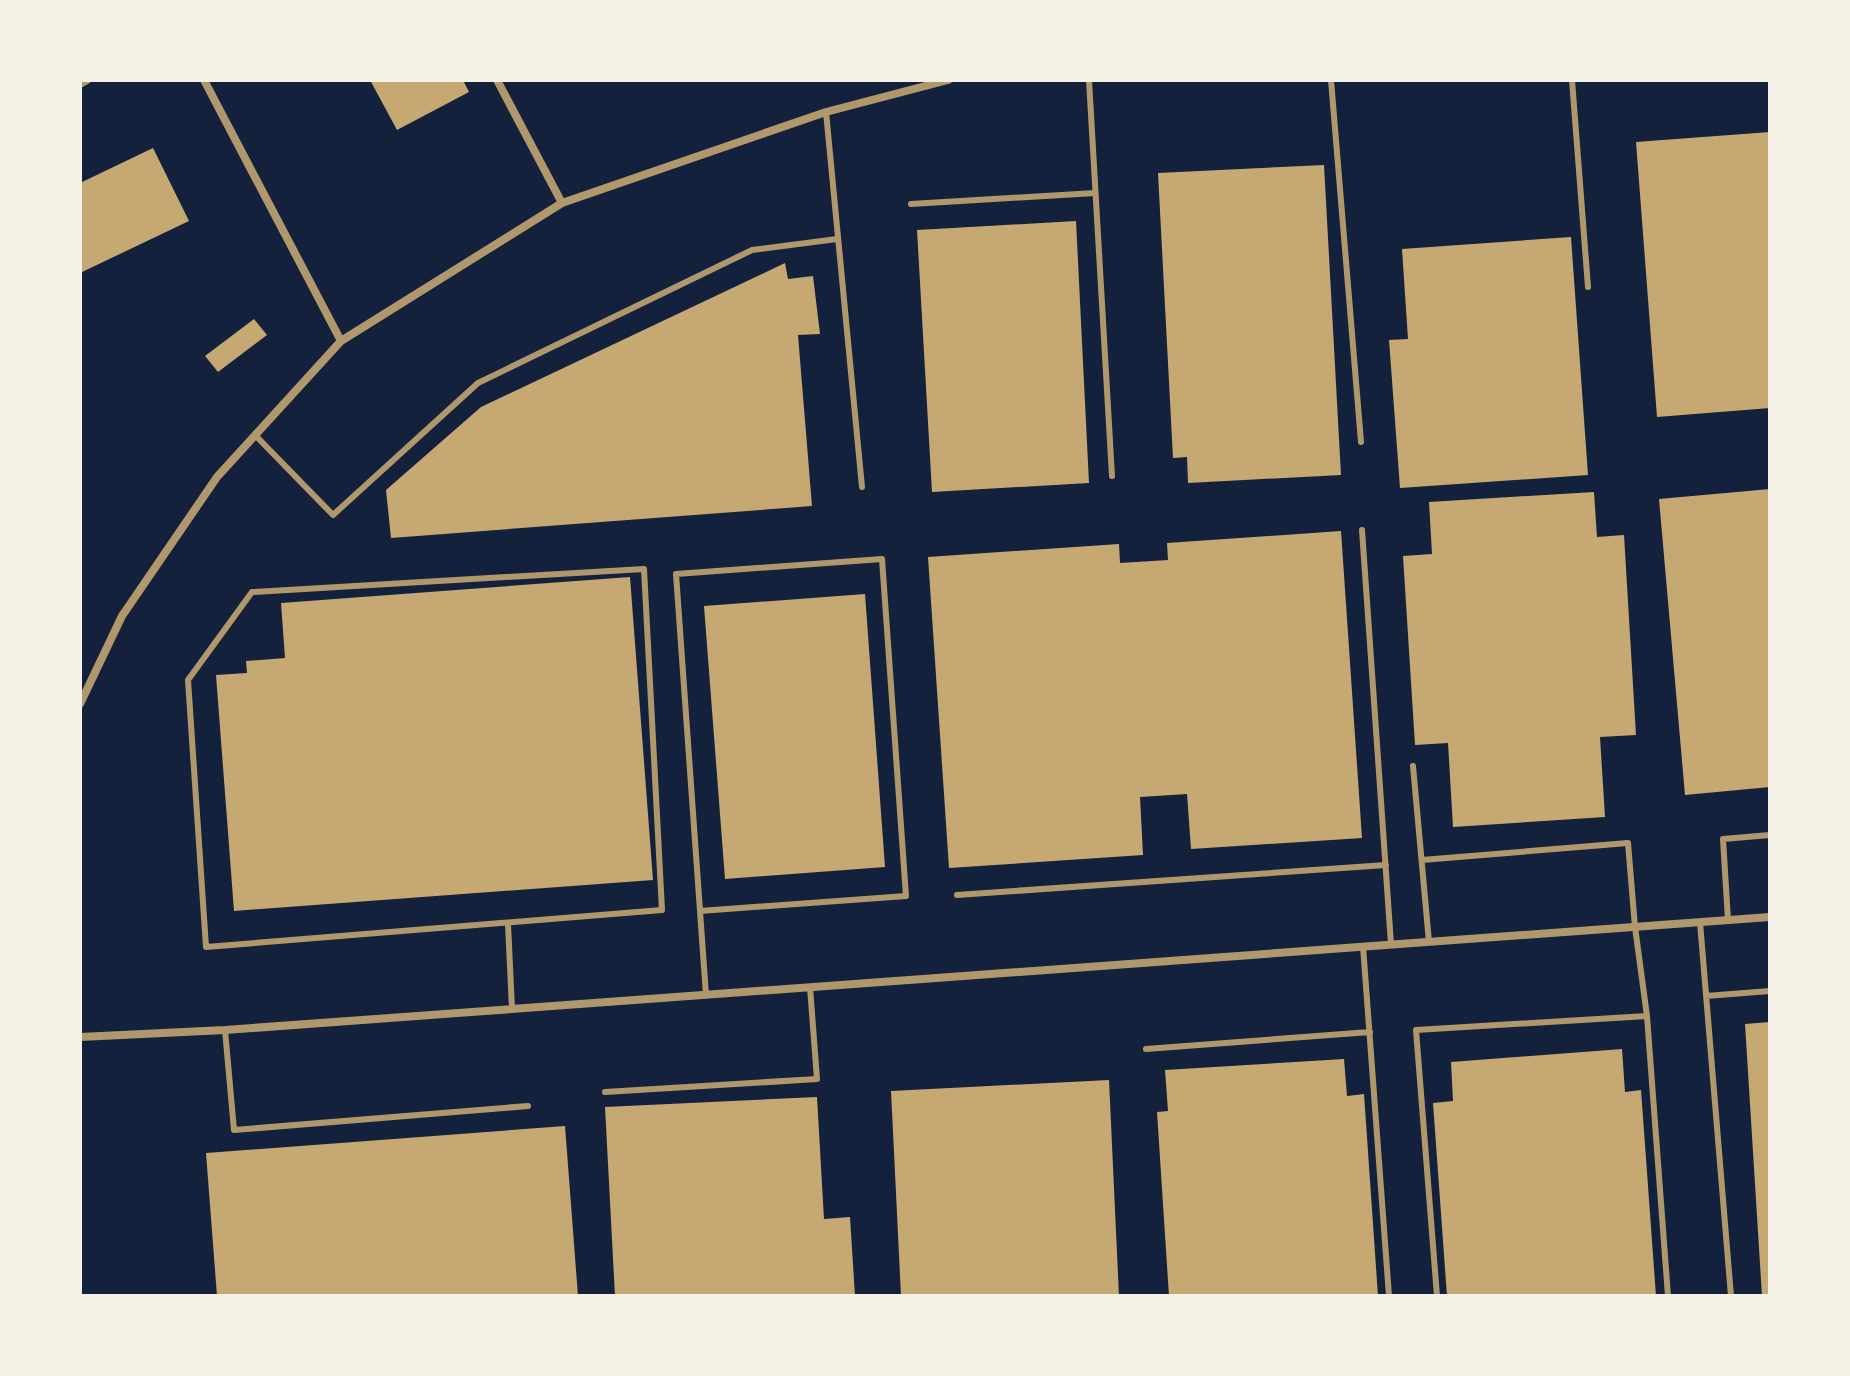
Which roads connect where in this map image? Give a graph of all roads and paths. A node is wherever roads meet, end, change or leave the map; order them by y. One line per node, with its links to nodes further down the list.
1 (87, 80): 8 (street)
2 (204, 80): 15 (street)
3 (497, 80): 11 (street)
4 (948, 80): 9 (street)
5 (1089, 80): 10 (lane)
6 (1331, 80): 17 (lane)
7 (1572, 80): 14 (lane)
8 (80, 84)
9 (826, 112): 11 (street); 13 (lane)
10 (1095, 193): 12 (lane); 18 (lane)
11 (562, 203): 15 (street)
12 (911, 204)
13 (837, 239): 16 (lane); 19 (lane)
14 (1588, 287)
15 (341, 341): 16 (street)
16 (255, 435): 21 (street)
17 (1361, 442)
18 (1112, 476)
19 (862, 487)
20 (1362, 530): 25 (lane)
21 (80, 704)
22 (1413, 766): 24 (lane)
23 (1770, 835): 29 (lane)
24 (1422, 860): 32 (lane); 33 (lane)
25 (1386, 865): 26 (lane); 34 (lane)
26 (957, 895)
27 (700, 911): 27 (lane); 38 (lane)
28 (1770, 917): 29 (street)
29 (1728, 920): 30 (street)
30 (1700, 922): 32 (street); 39 (lane)
31 (508, 924): 31 (lane); 40 (lane)
32 (1635, 927): 33 (street); 41 (lane)
33 (1429, 942): 34 (street)
34 (1391, 944): 35 (street)
35 (1363, 946): 36 (street); 43 (lane)
36 (810, 987): 38 (street); 46 (lane)
37 (1770, 991): 39 (lane)
38 (706, 995): 40 (street)
39 (1706, 996): 51 (lane)
40 (512, 1009): 42 (street)
41 (1647, 1016): 49 (lane); 50 (lane)
42 (225, 1030): 44 (street); 47 (lane)
43 (1370, 1032): 45 (lane); 48 (lane)
44 (80, 1037)
45 (1146, 1049)
46 (605, 1092)
47 (528, 1106)
48 (1389, 1296)
49 (1437, 1296)
50 (1668, 1296)
51 (1731, 1296)

